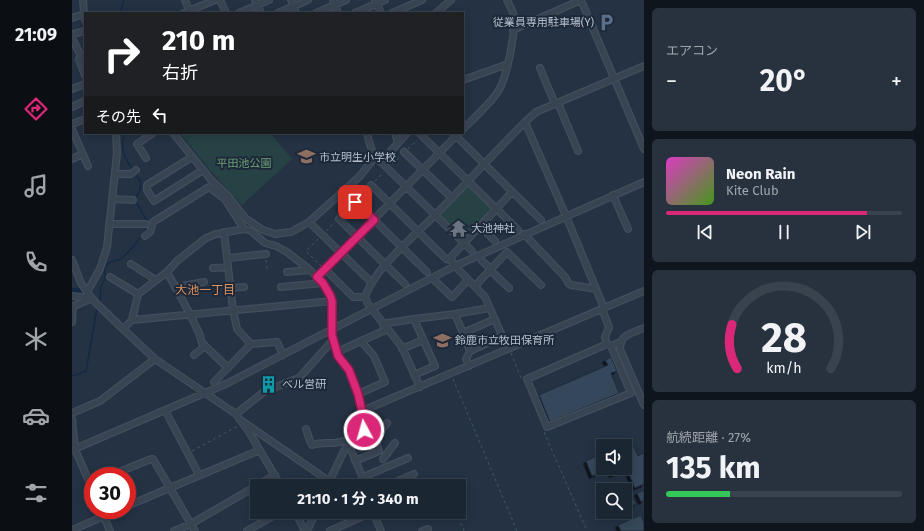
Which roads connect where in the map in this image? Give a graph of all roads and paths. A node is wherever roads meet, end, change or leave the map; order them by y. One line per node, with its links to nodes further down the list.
1 (83, 0): 20 (street)
2 (185, 0): 21 (street)
3 (215, 0): 21 (street)
4 (220, 0): 22 (street)
5 (269, 0): 16 (street)
6 (291, 0): 18 (street)
7 (308, 0): 18 (street)
8 (346, 0): 17 (street)
9 (385, 0): 14 (street)
10 (422, 0): 15 (street)
11 (451, 0): 19 (street)
12 (507, 0): 33 (street)
13 (581, 0): 33 (street); 43 (street)
14 (376, 2): 28 (street); 29 (street)
15 (412, 2): 30 (street)
16 (256, 3): 23 (street); 24 (street)
17 (334, 3): 27 (street)
18 (294, 6): 25 (street); 26 (street)
19 (443, 10)
20 (84, 12)
21 (188, 12)
22 (226, 12)
23 (241, 12)
24 (260, 12)
25 (280, 12)
26 (296, 12)
27 (318, 12)
28 (357, 12)
29 (381, 12)
30 (394, 12)
31 (84, 17): 32 (street)
32 (72, 18)
33 (513, 30): 39 (street)
34 (84, 31): 35 (street)
35 (72, 34)
36 (72, 38): 37 (street)
37 (82, 58): 38 (street); 42 (street)
38 (72, 62)
39 (508, 64): 44 (street); 53 (street)
40 (644, 66): 43 (street)
41 (540, 68): 48 (street)
42 (84, 70)
43 (614, 79): 48 (street); 65 (street)
44 (464, 80)
45 (84, 84): 46 (street)
46 (72, 89)
47 (84, 101): 49 (street)
48 (557, 104): 51 (street); 66 (street)
49 (72, 106)
50 (84, 119): 52 (street)
51 (525, 122): 75 (street); 95 (street)
52 (72, 124)
53 (464, 128)
54 (72, 129): 63 (street)
55 (116, 134): 80 (street)
56 (152, 134): 71 (street)
57 (174, 134): 70 (street)
58 (367, 134): 72 (street)
59 (395, 134): 64 (street)
60 (406, 134): 64 (street)
61 (456, 134): 68 (street); 75 (street)
62 (421, 135): 68 (street)
63 (74, 140): 69 (street)
64 (398, 143): 74 (street)
65 (644, 149)
66 (578, 151)
67 (404, 152): 77 (street)
68 (440, 153): 77 (street); 81 (street)
69 (83, 154): 73 (street); 76 (street)
70 (192, 157): 78 (street); 78 (street)
71 (146, 158)
72 (375, 158): 74 (street); 99 (street)
73 (72, 159)
74 (381, 162): 84 (street)
75 (484, 164): 81 (street); 85 (street)
76 (88, 166)
77 (423, 169): 84 (street); 88 (street)
78 (203, 170): 87 (street)
79 (134, 172): 80 (street)
80 (115, 174): 89 (street)
81 (468, 181): 88 (street); 93 (street)
82 (644, 182): 86 (street)
83 (371, 185): 92 (street)
84 (406, 187): 92 (street); 94 (street)
85 (512, 192): 93 (street); 98 (street)
86 (613, 195): 95 (street); 104 (street)
87 (227, 198): 99 (street); 103 (street); 109 (street)
88 (452, 198): 94 (street)
89 (112, 199): 90 (street); 100 (street)
90 (133, 200)
91 (355, 202): 97 (street)
92 (390, 203): 97 (street); 107 (street)
93 (496, 209): 102 (street); 105 (street)
94 (435, 215): 107 (street); 112 (street)
95 (566, 216): 108 (street); 147 (street)
96 (339, 219): 110 (street)
97 (374, 220): 110 (street); 113 (street)
98 (541, 220)
99 (309, 222): 115 (street)
100 (110, 224): 101 (street); 149 (street)
101 (146, 224)
102 (480, 226): 111 (street); 112 (street)
103 (244, 229): 106 (street); 127 (street)
104 (628, 229)
105 (518, 230)
106 (224, 232): 118 (street); 128 (street)
107 (418, 232): 113 (street); 122 (street)
108 (524, 234): 117 (street); 147 (street)
109 (146, 236)
110 (357, 237): 115 (street); 121 (street)
111 (495, 241)
112 (464, 243): 114 (street); 122 (street)
113 (402, 248): 121 (street); 130 (street)
114 (472, 251)
115 (341, 253): 125 (street); 137 (street)
116 (266, 254): 118 (street)
117 (479, 255): 122 (street); 126 (street)
118 (228, 258): 123 (street)
119 (72, 260): 149 (street)
120 (131, 264): 134 (street)
121 (385, 264): 137 (street); 139 (street)
122 (453, 264): 133 (street); 135 (street)
123 (228, 266): 124 (street); 145 (street)
124 (213, 268)
125 (325, 269): 132 (street); 152 (street)
126 (491, 269): 140 (street); 142 (street); 146 (street)
127 (310, 270): 129 (street); 132 (street)
128 (167, 272): 134 (street); 141 (street)
129 (287, 272)
130 (427, 272)
131 (110, 277): 150 (street)
132 (317, 277): 138 (street)
133 (432, 278): 135 (street); 159 (street)
134 (156, 280): 150 (street)
135 (468, 280): 142 (street)
136 (204, 282): 141 (street)
137 (371, 282): 152 (street)
138 (323, 283): 144 (street); 154 (street)
139 (405, 284)
140 (541, 285)
141 (175, 286): 160 (street)
142 (474, 286): 156 (street)
143 (244, 287): 145 (street)
144 (281, 287)
145 (230, 288): 158 (street)
146 (509, 288)
147 (596, 289): 157 (street)
148 (644, 291): 157 (street)
149 (87, 292): 153 (street)
150 (138, 294): 164 (street)
151 (72, 296): 153 (street)
152 (365, 297): 159 (street)
153 (92, 298): 155 (street); 168 (street)
154 (332, 301): 158 (street); 169 (street)
155 (72, 306): 165 (street)
156 (490, 308): 161 (street); 163 (street)
157 (603, 309): 177 (street); 180 (street)
158 (233, 310): 160 (street); 176 (street)
159 (372, 310): 166 (street); 169 (street)
160 (190, 314): 164 (street); 178 (street)
161 (455, 314): 162 (street); 170 (street)
162 (414, 319): 166 (street); 173 (street)
163 (495, 319): 170 (street); 171 (street)
164 (132, 320): 168 (street)
165 (72, 322)
166 (385, 327): 174 (street); 179 (street)
167 (644, 328): 175 (street)
168 (123, 329): 185 (street)
169 (332, 330): 172 (street); 184 (street)
170 (463, 333): 181 (street)
171 (502, 336): 180 (street); 181 (street)
172 (334, 340): 182 (street); 199 (street)
173 (423, 340): 179 (street); 189 (street)
174 (361, 341): 182 (street); 194 (street)
175 (620, 342): 177 (street); 195 (street)
176 (251, 344): 184 (street); 187 (street)
177 (609, 345): 177 (street)
178 (205, 346): 183 (street); 187 (street)
179 (402, 349): 189 (street)
180 (508, 349): 186 (street); 190 (path)
181 (470, 351): 186 (street)
182 (337, 352): 194 (street)
183 (194, 355)
184 (283, 355): 193 (street)
185 (155, 359): 193 (street); 198 (street)
186 (469, 366): 188 (street)
187 (228, 368): 191 (street)
188 (451, 374): 192 (street); 247 (path)
189 (414, 375): 192 (street)
190 (521, 378)
191 (214, 382)
192 (420, 387): 197 (street)
193 (204, 393): 196 (street); 199 (street)
194 (358, 394): 197 (street)
195 (644, 405)
196 (165, 410): 209 (street); 212 (street)
197 (362, 411): 205 (street)
198 (72, 413)
199 (236, 416): 202 (street); 224 (street)
200 (72, 419): 209 (street)
201 (387, 423): 206 (street)
202 (242, 424): 210 (street); 212 (path)
203 (306, 429): 208 (street)
204 (543, 429): 248 (path)
205 (362, 434): 206 (street); 208 (street)
206 (373, 441): 211 (street)
207 (395, 443): 214 (street)
208 (349, 445): 215 (street); 225 (street)
209 (74, 450): 218 (street)
210 (260, 450): 220 (street); 221 (street)
211 (379, 451): 214 (street); 215 (street)
212 (188, 454): 220 (street)
213 (408, 458): 216 (street)
214 (383, 460): 216 (street)
215 (355, 461): 222 (street)
216 (388, 466): 222 (street)
217 (130, 467): 227 (street)
218 (84, 468)
219 (414, 474): 226 (street)
220 (199, 475): 227 (street)
221 (275, 475): 223 (street); 237 (street)
222 (363, 477)
223 (277, 479)
224 (321, 479)
225 (330, 479)
226 (403, 479)
227 (170, 488): 228 (street); 237 (street)
228 (136, 502)
229 (97, 519): 238 (street)
230 (105, 519): 239 (street)
231 (268, 519): 242 (street)
232 (299, 519): 243 (street)
233 (312, 519): 243 (street)
234 (357, 519): 244 (street)
235 (376, 519): 245 (street)
236 (459, 519): 246 (path)
237 (191, 524): 240 (street); 241 (street)
238 (72, 530)
239 (110, 531)
240 (174, 531)
241 (195, 531)
242 (247, 531)
243 (306, 531)
244 (330, 531)
245 (381, 531)
246 (464, 531)
247 (518, 531)
248 (587, 531)

